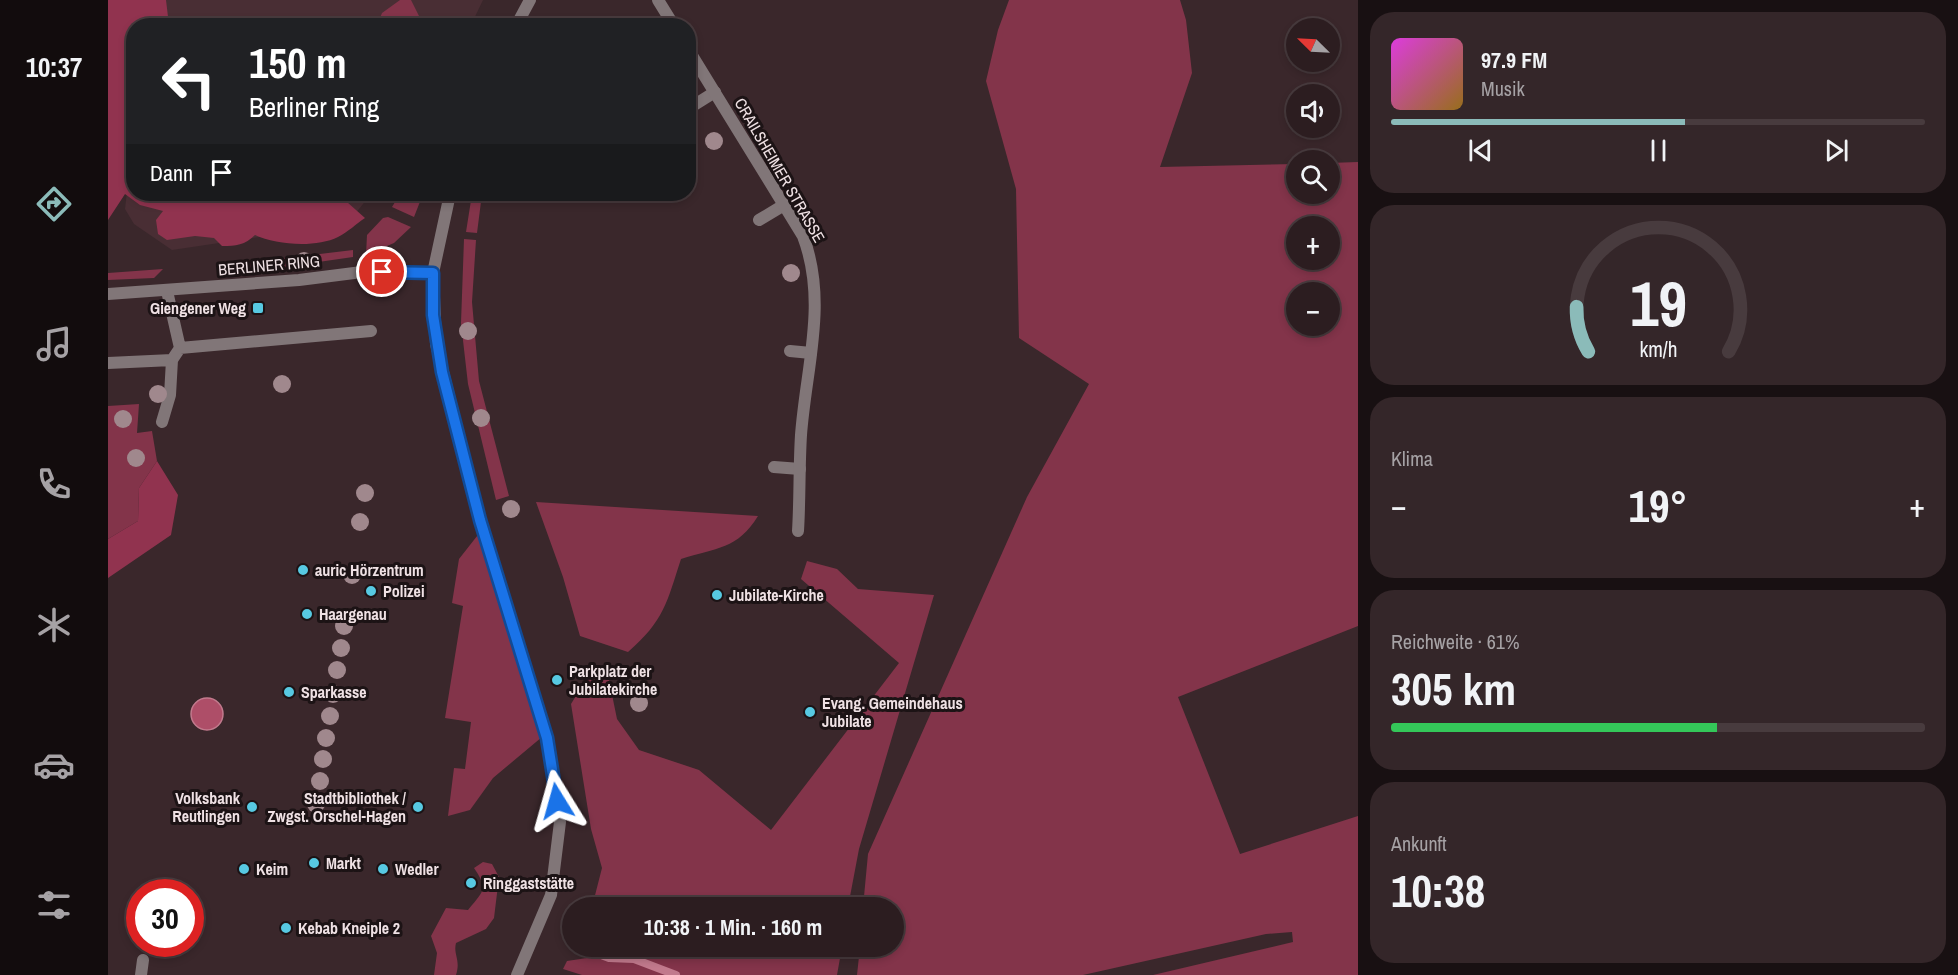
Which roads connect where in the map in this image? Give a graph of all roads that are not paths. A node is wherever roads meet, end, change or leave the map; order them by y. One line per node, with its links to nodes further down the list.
1 (530, 0): 3 (street)
2 (658, 0): 4 (street)
3 (520, 18)
4 (669, 18)
5 (696, 62): 6 (street, CRAILSHEIMER STRASSE)
6 (715, 92): 7 (street); 9 (street, CRAILSHEIMER STRASSE)
7 (696, 104)
8 (448, 201): 11 (street)
9 (784, 205): 10 (street); 17 (street, CRAILSHEIMER STRASSE)
10 (759, 220)
11 (433, 273): 12 (street, BERLINER RING); 26 (street)
12 (166, 291): 13 (street, BERLINER RING); 15 (street)
13 (108, 294)
14 (371, 331): 15 (street)
15 (180, 348): 18 (street)
16 (790, 351): 17 (street)
17 (811, 353): 22 (street, CRAILSHEIMER STRASSE)
18 (172, 360): 19 (street); 20 (street)
19 (108, 363)
20 (162, 422)
21 (774, 467): 22 (street)
22 (800, 469): 23 (street, CRAILSHEIMER STRASSE)
23 (798, 531)
24 (143, 960): 25 (street)
25 (141, 975)
26 (517, 975)

